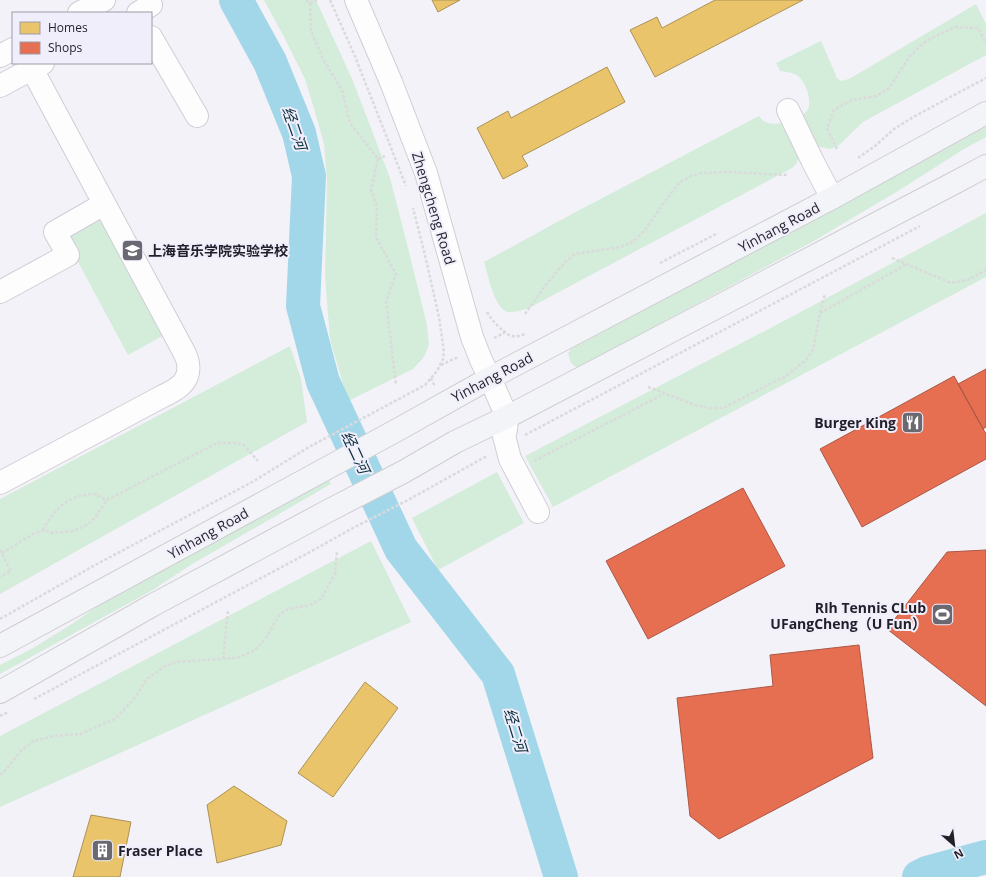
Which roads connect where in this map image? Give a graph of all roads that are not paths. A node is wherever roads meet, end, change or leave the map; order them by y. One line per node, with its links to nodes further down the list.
1 (104, 0): 3 (street)
2 (356, 0): 16 (street, Zhengcheng Road)
3 (82, 12)
4 (152, 39): 11 (street)
5 (12, 50): 6 (street)
6 (0, 56)
7 (37, 66): 8 (street); 14 (street)
8 (0, 86)
9 (788, 110): 13 (street)
10 (986, 113): 13 (main road, Yinhang Road)
11 (197, 116)
12 (986, 166): 17 (main road)
13 (832, 198): 16 (main road, Yinhang Road)
14 (104, 204): 15 (street); 18 (street)
15 (0, 292)
16 (490, 378): 17 (street, Zhengcheng Road); 20 (main road, Yinhang Road)
17 (507, 417): 19 (street); 21 (main road)
18 (0, 483)
19 (538, 512)
20 (0, 646)
21 (0, 692)

